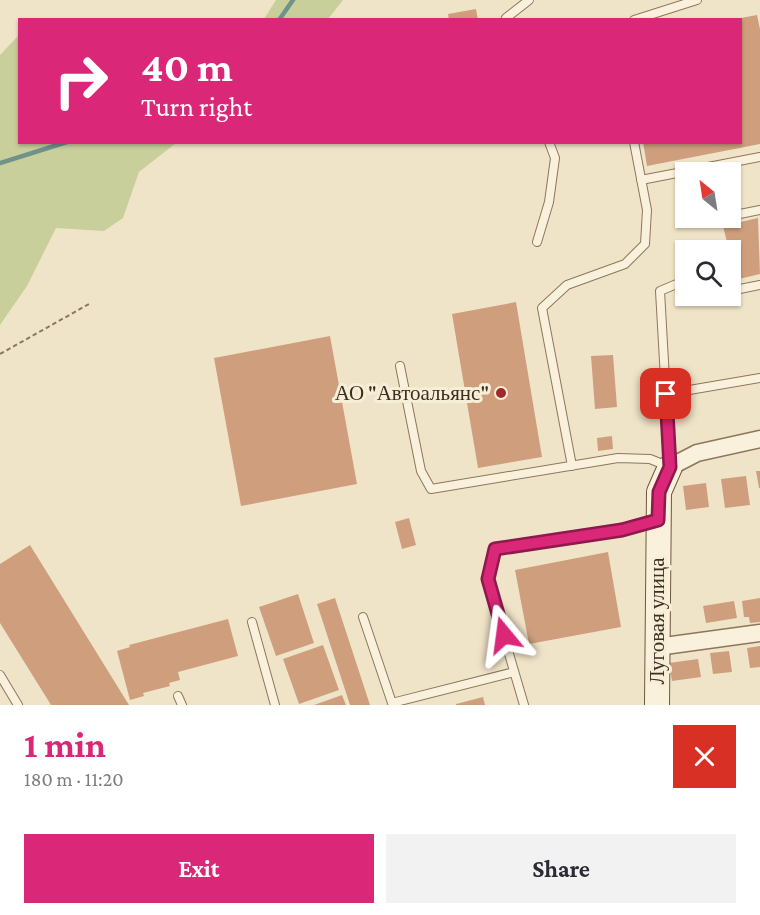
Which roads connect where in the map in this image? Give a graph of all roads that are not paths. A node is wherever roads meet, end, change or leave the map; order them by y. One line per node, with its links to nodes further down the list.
1 (529, 0): 3 (lane)
2 (697, 0): 4 (lane)
3 (506, 18)
4 (640, 18)
5 (550, 144): 11 (lane)
6 (634, 144): 8 (lane)
7 (760, 157): 8 (lane)
8 (641, 180): 19 (lane)
9 (760, 210): 10 (lane)
10 (741, 214)
11 (537, 242)
12 (675, 285): 17 (lane)
13 (760, 285): 14 (lane)
14 (741, 289)
15 (400, 366): 19 (lane)
16 (760, 378): 17 (lane)
17 (666, 394): 20 (lane)
18 (760, 439): 20 (street)
19 (572, 466): 20 (lane)
20 (670, 467): 21 (street, Луговая улица)
21 (658, 520): 25 (street, Луговая улица); 26 (lane)
22 (363, 617): 26 (lane)
23 (252, 622): 31 (lane)
24 (760, 633): 25 (street)
25 (657, 647): 33 (street, Луговая улица)
26 (514, 672): 32 (lane)
27 (0, 675): 29 (lane)
28 (178, 696): 30 (lane)
29 (18, 705)
30 (182, 705)
31 (275, 705)
32 (524, 705)
33 (657, 705)

